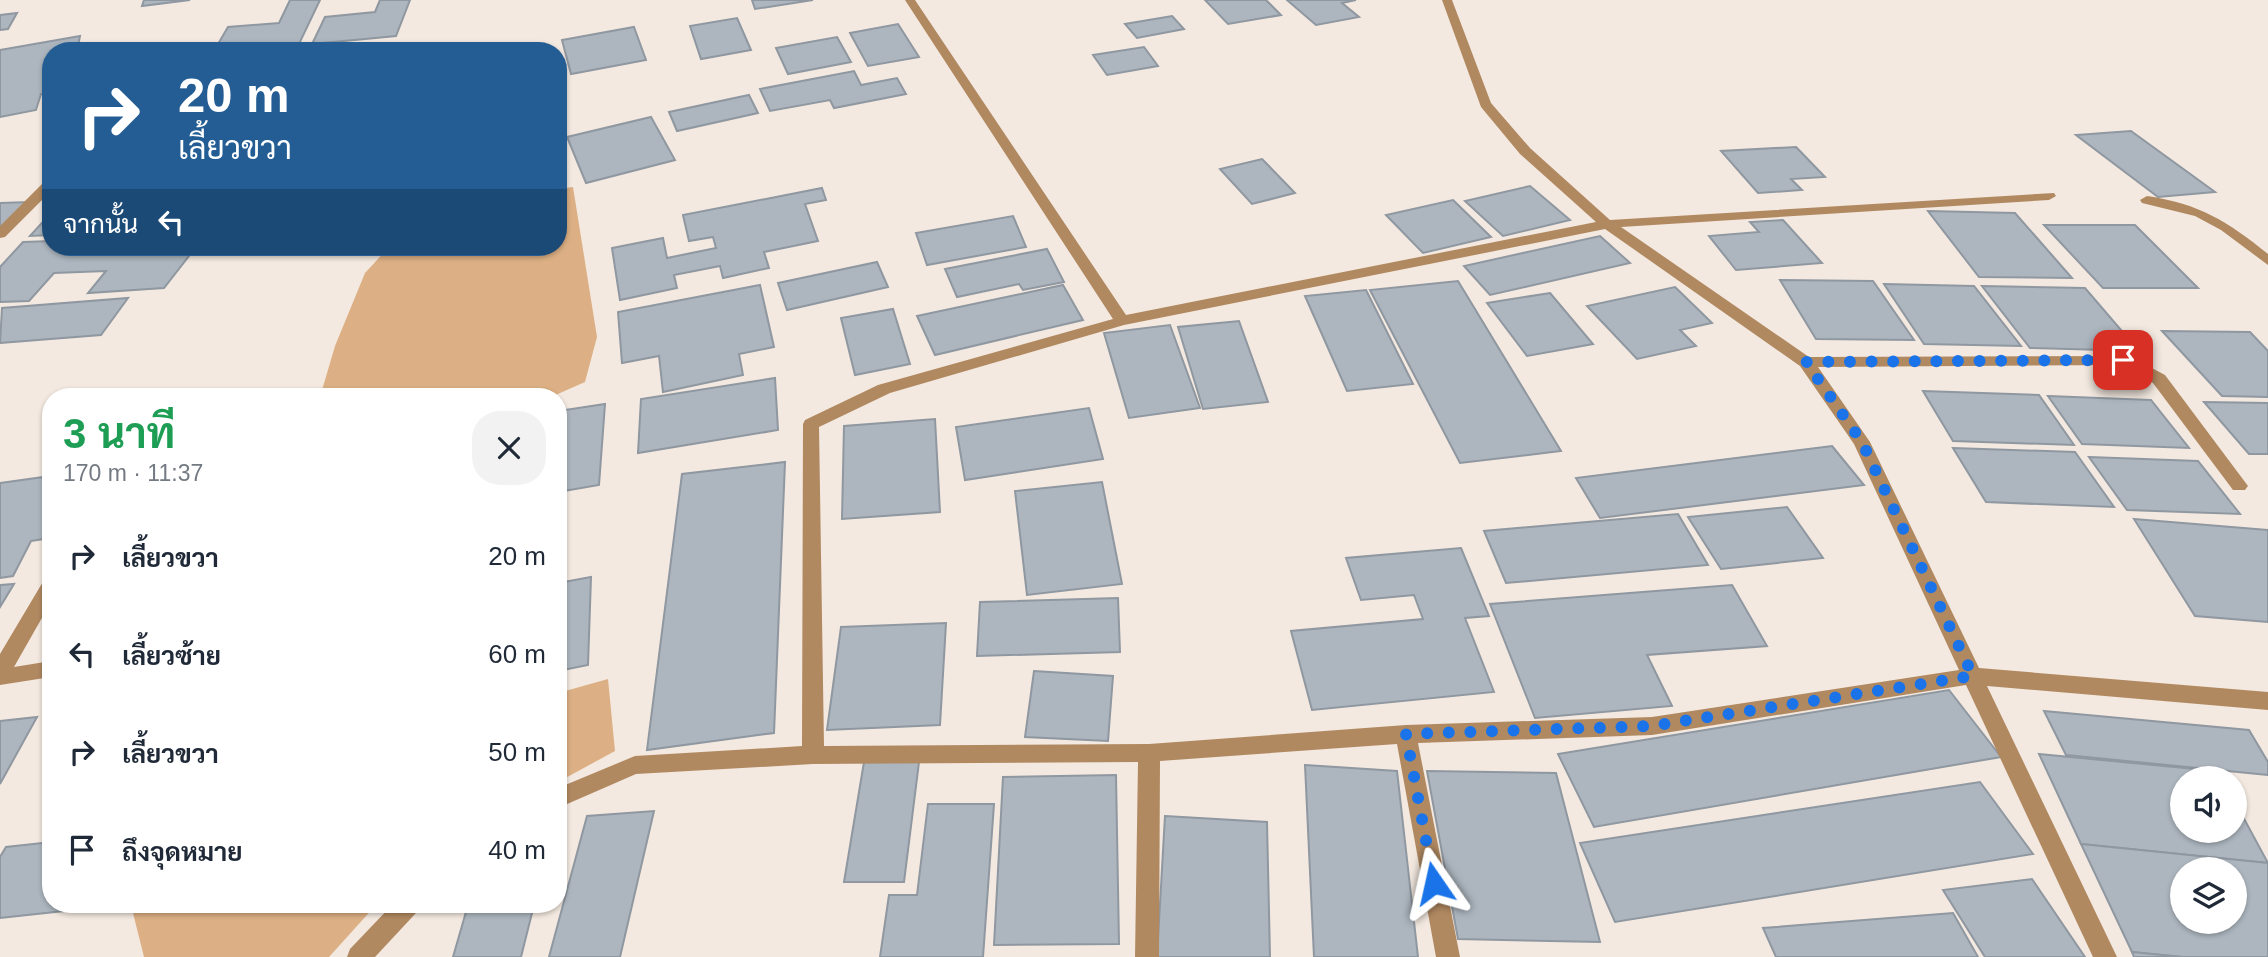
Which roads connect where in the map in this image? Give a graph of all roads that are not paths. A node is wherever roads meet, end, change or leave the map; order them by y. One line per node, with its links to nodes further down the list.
1 (910, 0): 9 (street)
2 (1447, 0): 6 (street)
3 (42, 192): 7 (street)
4 (2049, 196): 6 (street)
5 (2147, 200): 8 (street)
6 (1607, 224): 9 (street); 10 (street)
7 (0, 234)
8 (2268, 261)
9 (1122, 321): 19 (street)
10 (1806, 362): 11 (street); 15 (street)
11 (2239, 486)
12 (42, 601): 14 (street)
13 (42, 670): 14 (street)
14 (0, 674)
15 (1973, 676): 16 (street); 17 (street); 25 (street)
16 (2268, 701)
17 (1406, 734): 18 (street); 24 (street)
18 (1149, 752): 19 (street); 23 (street)
19 (813, 755): 20 (street)
20 (567, 794)
21 (400, 913): 22 (street)
22 (359, 957)
23 (1147, 957)
24 (1448, 957)
25 (2105, 957)

